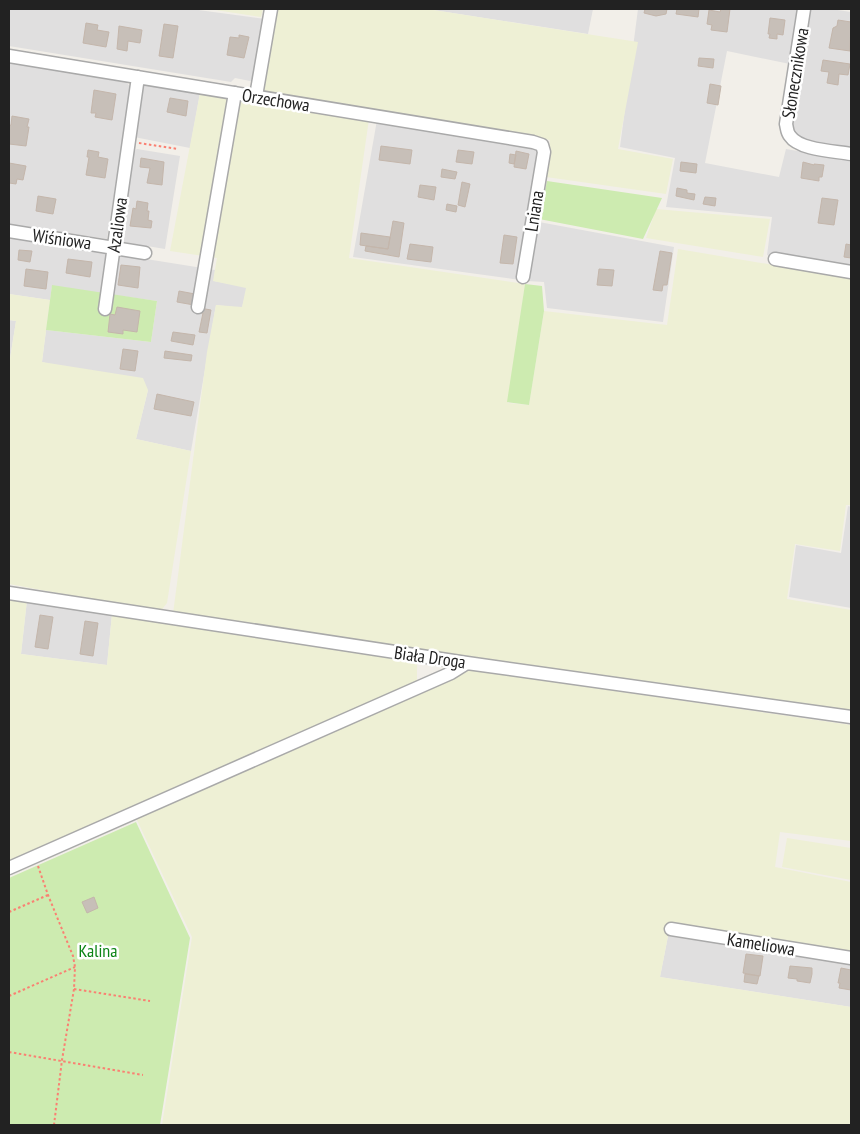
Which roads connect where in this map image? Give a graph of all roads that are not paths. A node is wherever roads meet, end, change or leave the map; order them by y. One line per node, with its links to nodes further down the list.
1 (272, 9): 6 (street)
2 (804, 9): 8 (street, Słonecznikowa)
3 (9, 56): 4 (street, Orzechowa)
4 (138, 77): 5 (street, Orzechowa); 10 (street, Azaliowa)
5 (235, 93): 6 (street, Orzechowa); 15 (street)
6 (256, 96): 7 (street, Orzechowa)
7 (542, 145): 14 (street, Lniana)
8 (851, 154)
9 (9, 231): 10 (street, Wiśniowa)
10 (114, 247): 11 (street, Wiśniowa); 16 (street, Azaliowa)
11 (145, 253)
12 (774, 260): 13 (street)
13 (851, 272)
14 (523, 277)
15 (198, 307)
16 (105, 309)
17 (9, 593): 18 (street, Biała Droga)
18 (467, 663): 19 (street, Biała Droga); 20 (street)
19 (851, 717)
20 (9, 868)
21 (671, 929): 22 (street, Kameliowa)
22 (851, 958)

